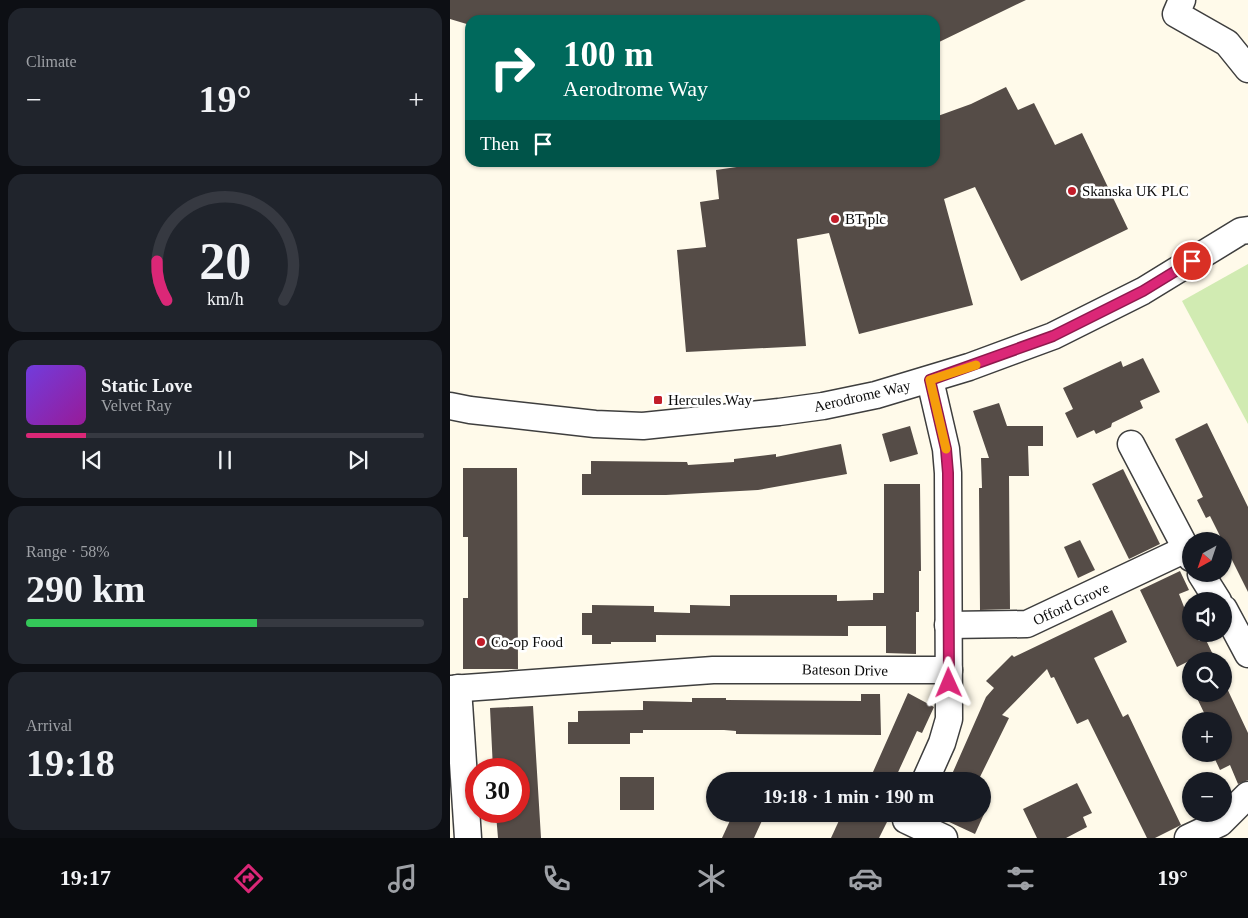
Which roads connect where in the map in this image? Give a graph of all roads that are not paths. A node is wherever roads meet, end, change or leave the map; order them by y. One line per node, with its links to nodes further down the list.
1 (1179, 7): 2 (street)
2 (1237, 45): 3 (street)
3 (1248, 69)
4 (1246, 227): 5 (street, Aerodrome Way)
5 (930, 380): 6 (street, Aerodrome Way); 11 (street)
6 (450, 406)
7 (1131, 444): 8 (street, Offord Grove)
8 (1182, 540)
9 (1182, 556): 11 (street, Offord Grove)
10 (1232, 624): 12 (street)
11 (948, 625): 13 (street)
12 (1248, 654)
13 (949, 670): 14 (street, Bateson Drive); 15 (street)
14 (454, 688): 18 (street)
15 (929, 772)
16 (1248, 795): 20 (street)
17 (905, 824): 19 (street)
18 (468, 838)
19 (944, 838)
20 (1188, 838)

